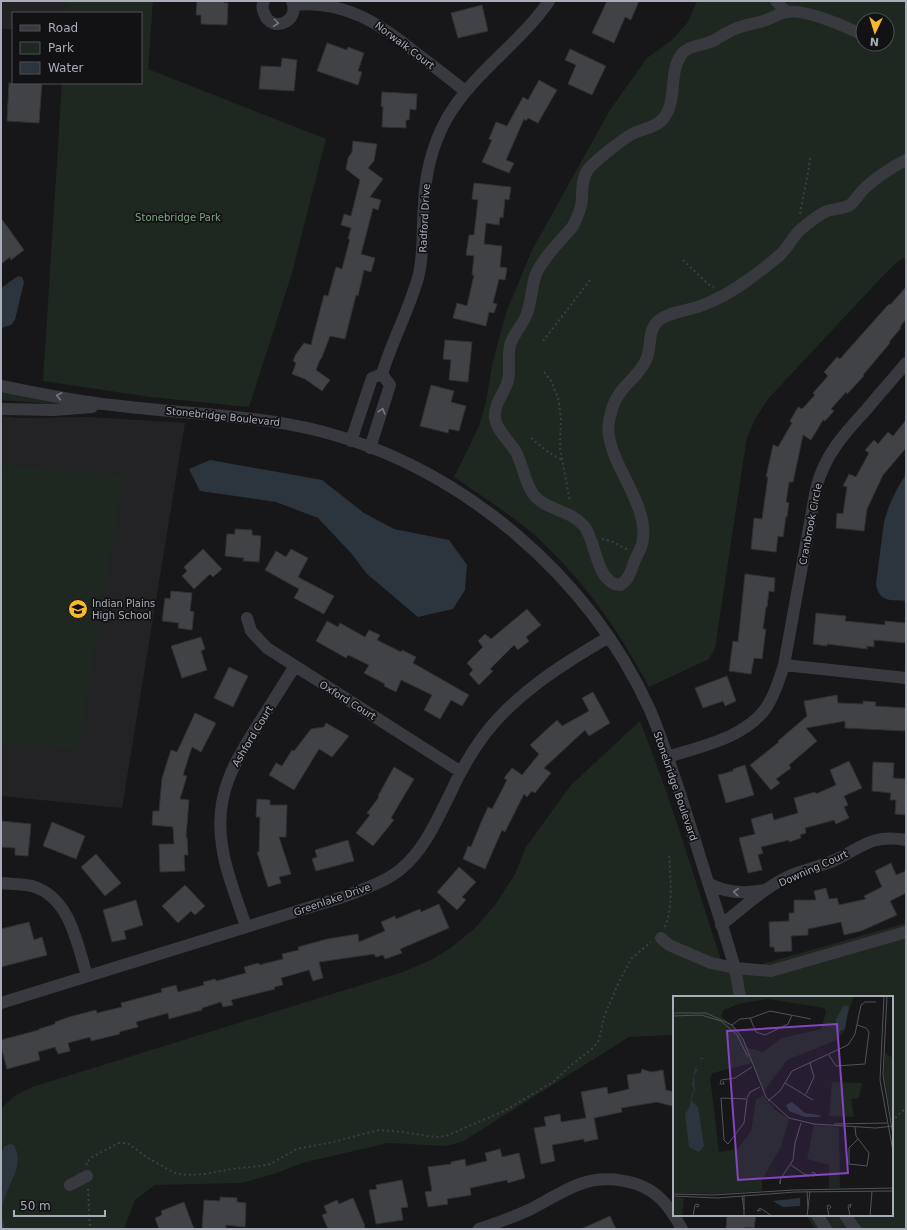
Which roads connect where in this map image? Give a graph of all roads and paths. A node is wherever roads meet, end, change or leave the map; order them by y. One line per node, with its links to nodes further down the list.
1 (264, 1): 4 (street, Norwalk Court, one-way to 4)
2 (549, 1): 7 (street, Radford Drive)
3 (776, 1): 5 (street)
4 (293, 3): 7 (street, Norwalk Court)
5 (786, 12): 6 (street); 25 (street)
6 (855, 31)
7 (465, 91): 17 (street, Radford Drive)
8 (810, 158): 10 (path)
9 (906, 160): 10 (street)
10 (798, 231): 13 (street)
11 (683, 260): 13 (path)
12 (591, 280): 14 (path)
13 (724, 295): 26 (street)
14 (543, 340)
15 (906, 363): 29 (street, Cranbrook Circle)
16 (544, 372): 24 (path)
17 (382, 374): 22 (street, Radford Drive); 23 (street, one-way to 17)
18 (1, 386): 19 (street, Stonebridge Boulevard, one-way to 18)
19 (112, 405): 20 (street, Stonebridge Boulevard); 22 (street, Stonebridge Boulevard)
20 (1, 409)
21 (531, 438): 24 (path)
22 (351, 441): 23 (street, Stonebridge Boulevard)
23 (370, 448): 28 (street, Stonebridge Boulevard)
24 (562, 460): 25 (path)
25 (580, 523): 26 (path); 26 (street)
26 (638, 553)
27 (247, 618): 30 (street, Oxford Court)
28 (609, 637): 32 (street, Stonebridge Boulevard); 33 (street, Greenlake Drive)
29 (784, 665): 31 (street); 32 (street, Cranbrook Circle)
30 (295, 666): 33 (street, Oxford Court); 40 (street, Ashford Court)
31 (906, 678)
32 (668, 756): 37 (street, Stonebridge Boulevard)
33 (461, 772): 40 (street, Greenlake Drive)
34 (906, 840): 38 (street, Downing Court)
35 (669, 853): 42 (path)
36 (1, 883): 44 (street)
37 (708, 883): 38 (street, Downing Court, one-way to 37); 39 (street, Stonebridge Boulevard)
38 (766, 890): 39 (street, Downing Court)
39 (721, 925): 43 (street, Stonebridge Boulevard)
40 (246, 927): 44 (street, Greenlake Drive)
41 (906, 932): 43 (street)
42 (661, 938): 43 (street); 51 (path)
43 (735, 968): 45 (street, Stonebridge Boulevard)
44 (88, 976): 48 (street, Greenlake Drive)
45 (737, 984): 46 (street, Stonebridge Boulevard); 47 (street)
46 (740, 996)
47 (747, 996)
48 (1, 1003)
49 (906, 1108): 50 (path)
50 (893, 1121)
51 (87, 1176): 52 (street); 57 (path)
52 (70, 1185)
53 (673, 1214): 58 (street)
54 (674, 1216): 59 (street)
55 (817, 1216): 60 (street)
56 (846, 1216): 61 (street)
57 (90, 1229)
58 (479, 1229)
59 (682, 1229)
60 (826, 1229)
61 (855, 1229)

